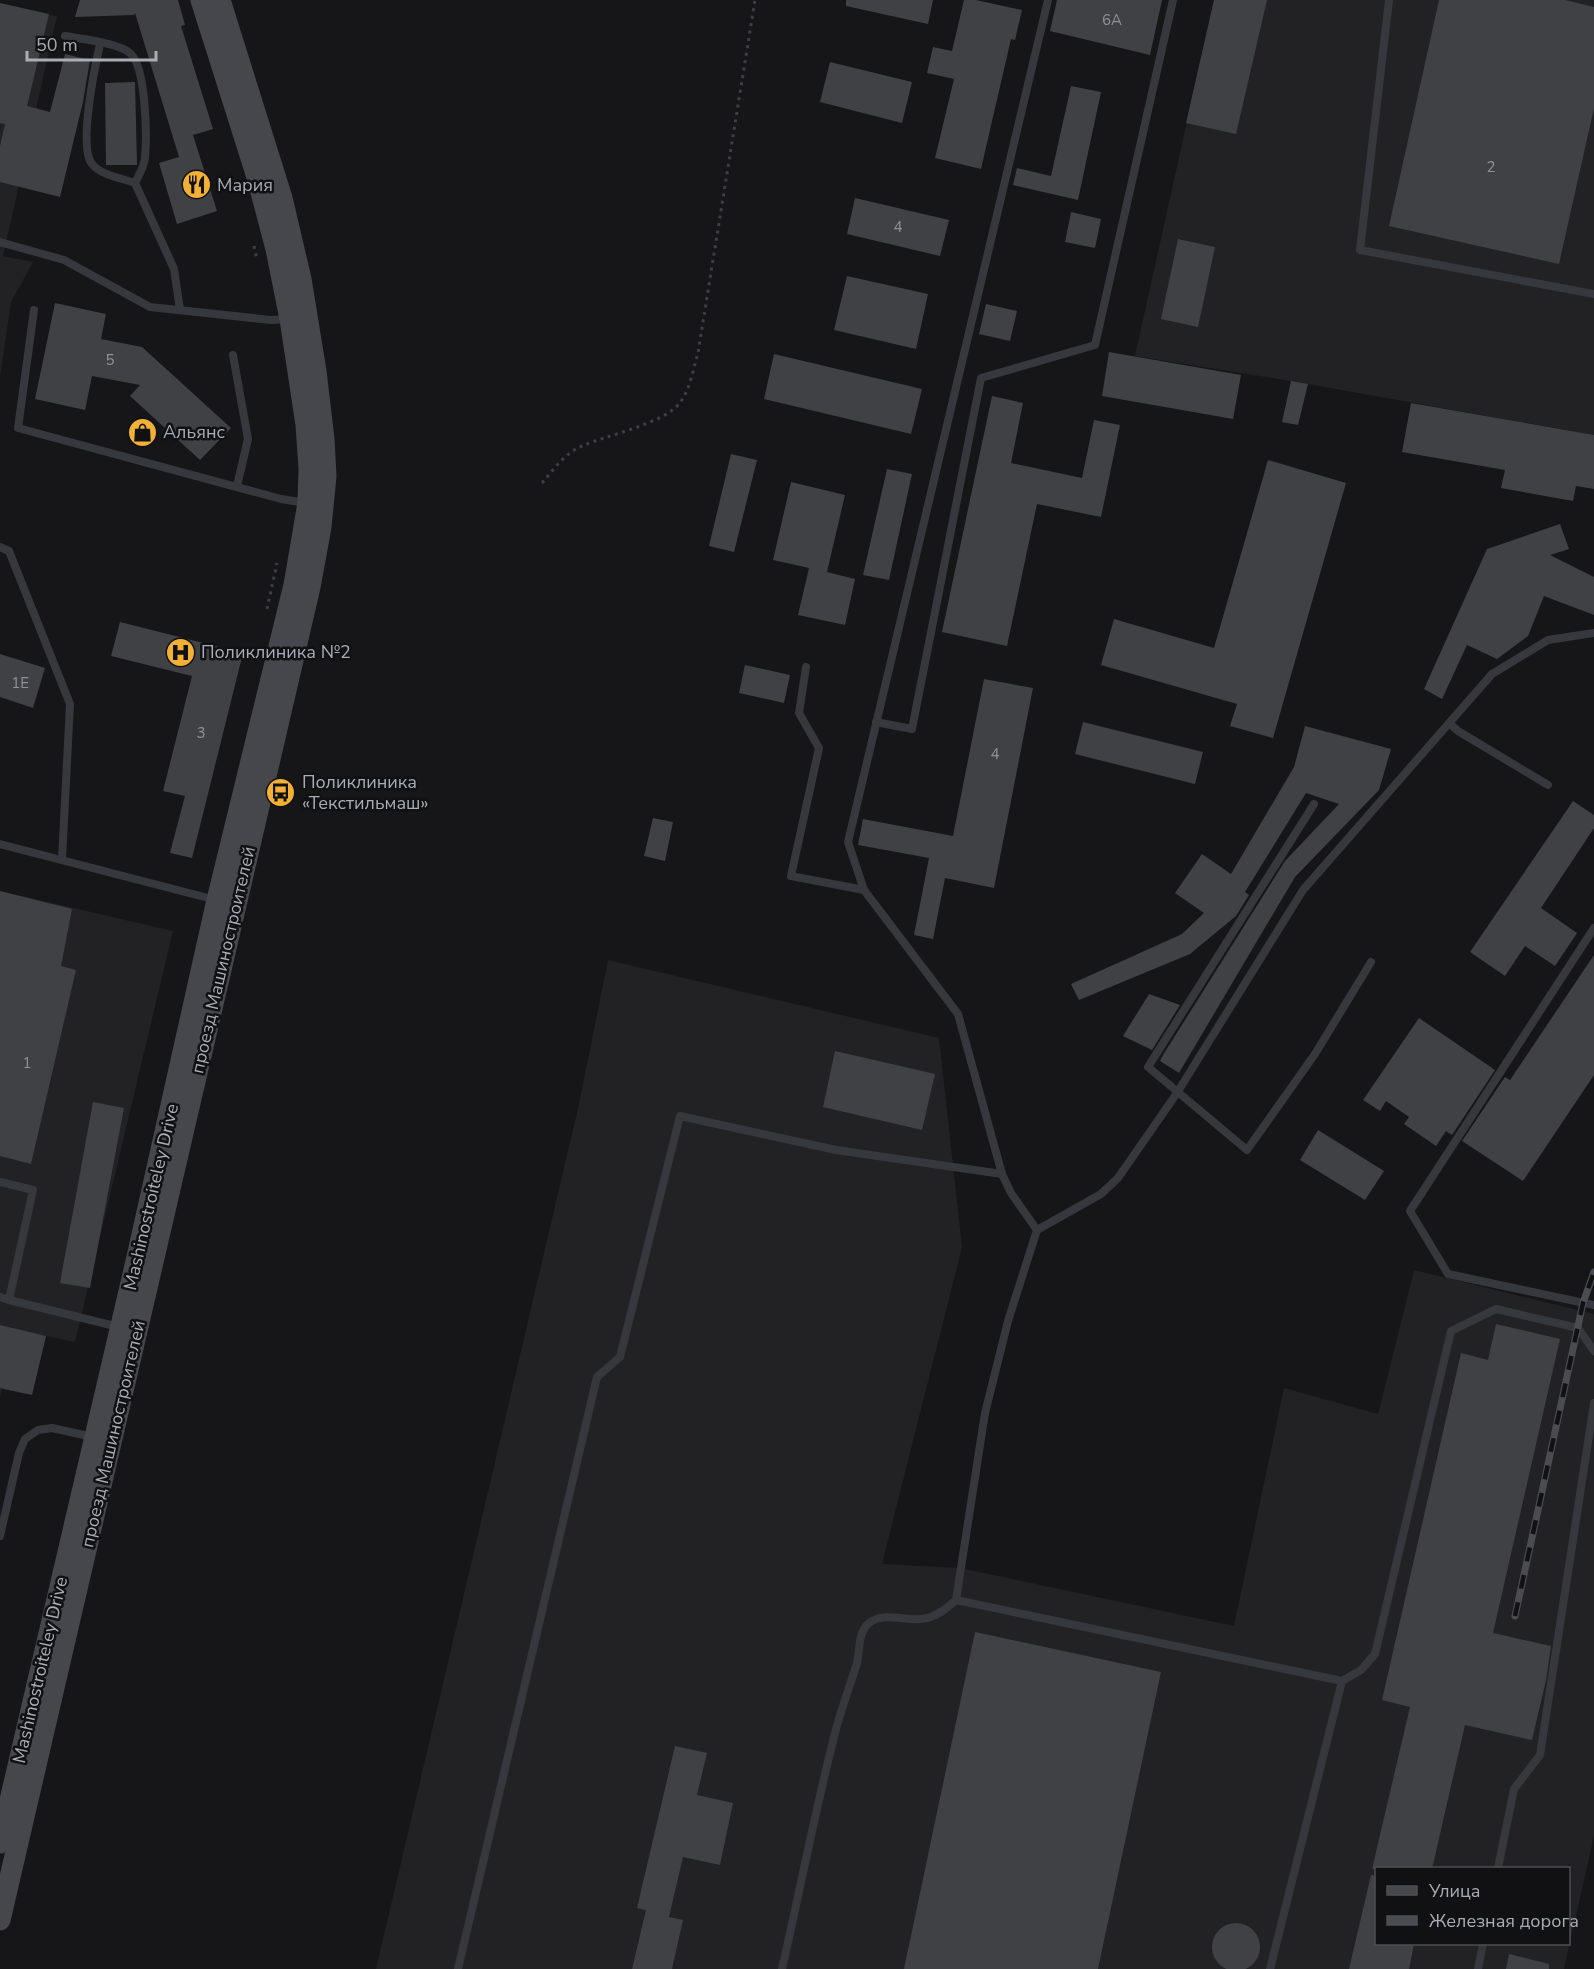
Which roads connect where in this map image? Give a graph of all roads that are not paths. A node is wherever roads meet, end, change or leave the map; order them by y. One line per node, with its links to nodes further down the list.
1 (201, 0): 13 (main road, проезд Машиностроителей)
2 (220, 0): 27 (main road, проезд Машиностроителей)
3 (1048, 0): 20 (lane)
4 (1173, 0): 20 (lane)
5 (1389, 0): 10 (lane)
6 (65, 36): 7 (lane)
7 (100, 44): 8 (lane); 8 (lane)
8 (135, 183): 12 (lane)
9 (0, 242): 12 (lane)
10 (1594, 294)
11 (34, 310): 15 (lane)
12 (180, 310): 13 (lane)
13 (290, 319): 16 (main road, проезд Машиностроителей)
14 (233, 354): 15 (lane)
15 (237, 486): 16 (lane)
16 (308, 503): 27 (main road, проезд Машиностроителей)
17 (0, 547): 25 (lane)
18 (1594, 633): 21 (lane)
19 (806, 667): 26 (lane)
20 (876, 722): 26 (lane)
21 (1449, 723): 22 (lane); 30 (lane)
22 (1548, 785)
23 (1314, 804): 30 (lane)
24 (0, 844): 25 (lane)
25 (62, 859): 27 (lane)
26 (864, 890): 31 (lane)
27 (226, 903): 37 (main road, Mashinostroiteley Drive)
28 (1594, 928): 36 (lane)
29 (1371, 962): 30 (lane)
30 (1177, 1093): 33 (lane)
31 (1002, 1174): 33 (lane); 48 (lane)
32 (0, 1182): 35 (lane)
33 (1037, 1230): 42 (lane)
34 (0, 1297): 35 (lane)
35 (9, 1300): 37 (lane)
36 (1594, 1305)
37 (129, 1329): 40 (main road, Mashinostroiteley Drive); 46 (main road, проезд Машиностроителей)
38 (1594, 1351): 43 (lane)
39 (1594, 1403): 45 (lane)
40 (95, 1437): 41 (lane); 44 (main road, Mashinostroiteley Drive)
41 (0, 1536)
42 (956, 1600): 43 (lane); 49 (lane)
43 (1342, 1681): 50 (lane)
44 (0, 1843)
45 (1498, 1867)
46 (0, 1920)
47 (1483, 1945): 51 (lane)
48 (458, 1969)
49 (782, 1969)
50 (1270, 1969)
51 (1478, 1969)

